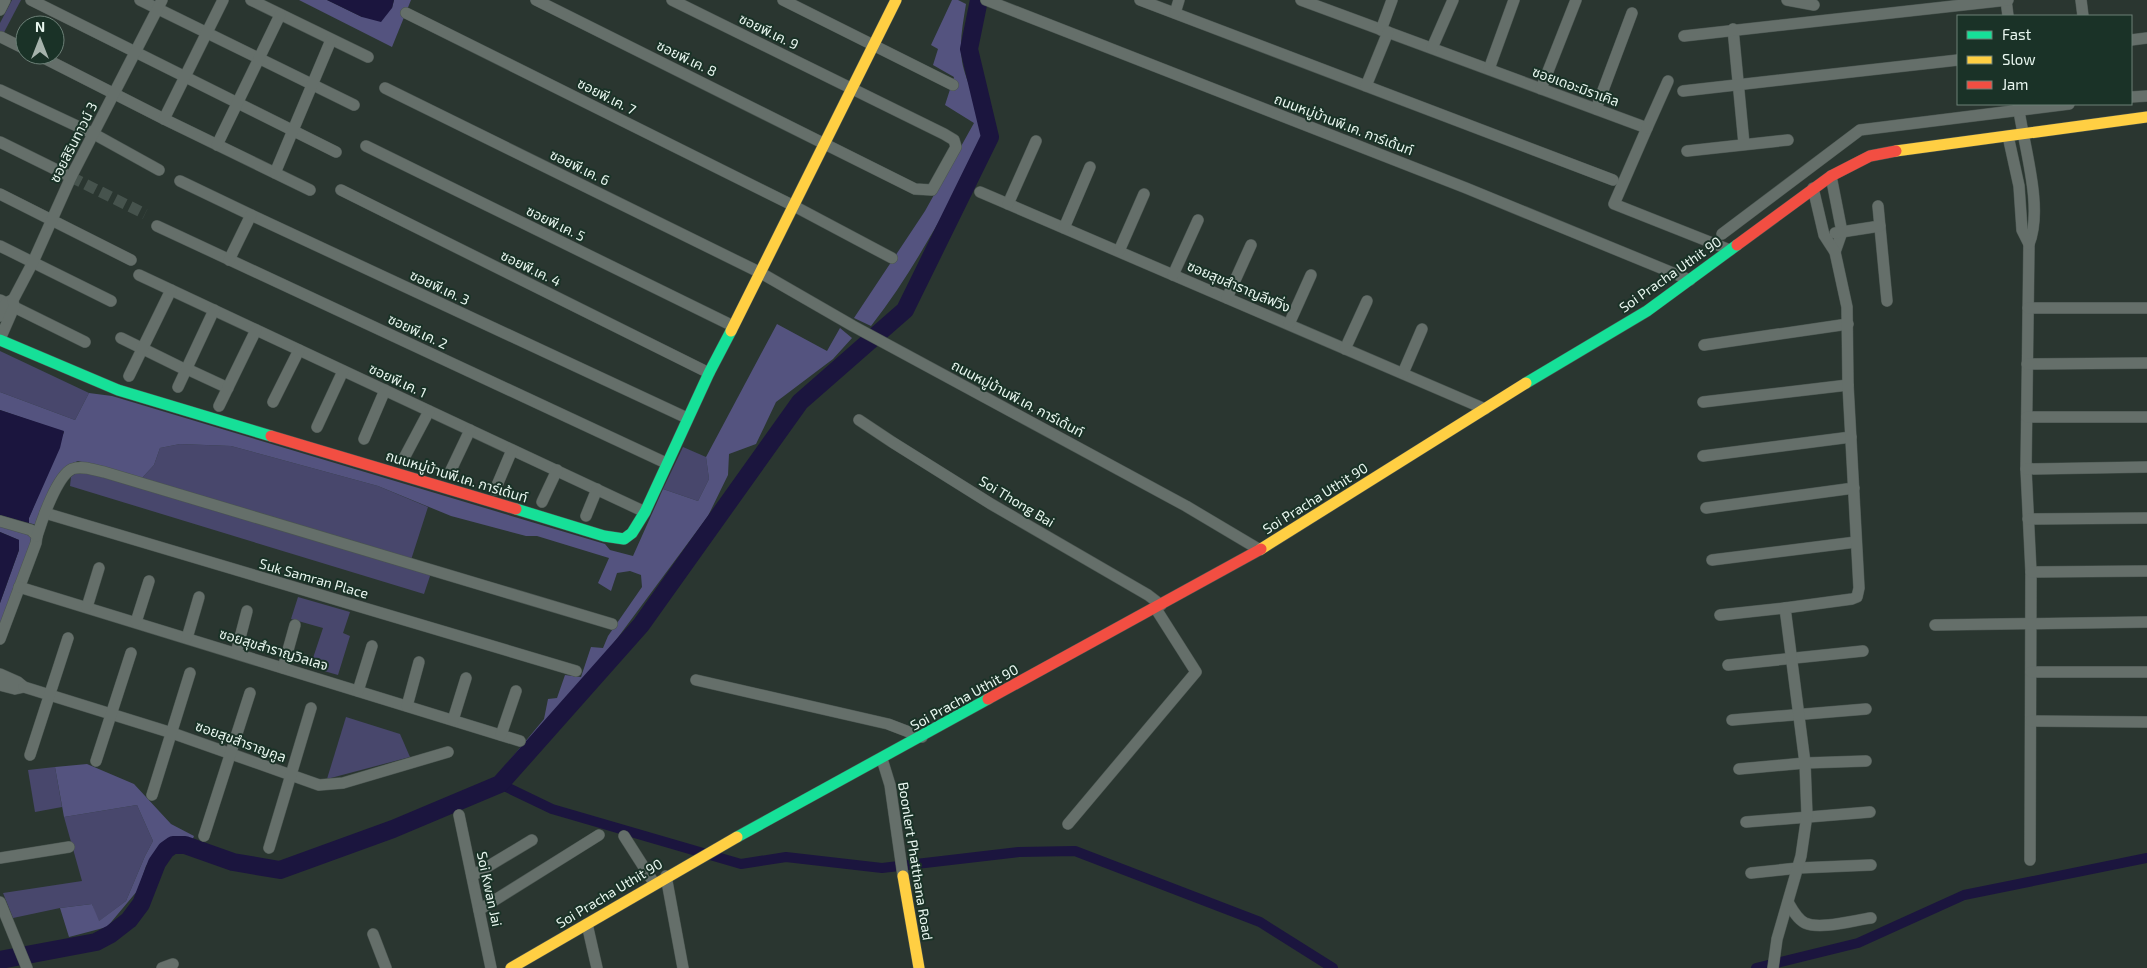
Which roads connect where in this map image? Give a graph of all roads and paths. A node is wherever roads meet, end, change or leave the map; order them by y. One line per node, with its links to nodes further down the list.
1 (5, 0): 23 (street)
2 (31, 0): 41 (street)
3 (140, 0): 21 (street)
4 (223, 0): 32 (street)
5 (251, 0): 27 (street)
6 (536, 0): 76 (street, ซอยพี.เค. 8)
7 (672, 0): 54 (street, ซอยพี.เค. 9)
8 (783, 0): 39 (street)
9 (896, 0): 39 (street, ถนนหมู่บ้านพี.เค. การ์เด้นท์)
10 (1140, 0): 25 (street)
11 (1179, 0): 25 (street)
12 (1301, 0): 31 (street, ซอยเดอะมิราเคิล)
13 (1392, 0): 31 (street)
14 (1453, 0): 40 (street)
15 (1514, 0): 46 (street)
16 (1576, 0): 55 (street)
17 (1791, 0): 22 (street)
18 (2007, 0): 28 (street); 30 (street)
19 (2081, 0): 29 (street)
20 (991, 2): 123 (street, ถนนหมู่บ้านพี.เค. การ์เด้นท์)
21 (160, 4): 32 (street); 41 (street, ซอยสิรินทาวน์ 3)
22 (1814, 5)
23 (0, 10)
24 (406, 12): 98 (street, ซอยพี.เค. 7)
25 (1175, 13): 52 (street)
26 (1632, 13): 65 (street)
27 (280, 15): 36 (street); 43 (street)
28 (2008, 15)
29 (2083, 15)
30 (1734, 30): 33 (street); 49 (street)
31 (1385, 31): 40 (street, ซอยเดอะมิราเคิล); 52 (street)
32 (206, 33): 43 (street); 47 (street)
33 (1684, 36)
34 (1, 37): 38 (street)
35 (2147, 38): 37 (street)
36 (331, 40): 42 (street); 50 (street)
37 (2132, 40)
38 (15, 44)
39 (874, 45): 51 (street); 54 (street, ถนนหมู่บ้านพี.เค. การ์เด้นท์)
40 (1432, 48): 46 (street, ซอยเดอะมิราเคิล)
41 (136, 53): 47 (street); 58 (street, ซอยสิรินทาวน์ 3)
42 (368, 58)
43 (259, 59): 50 (street); 61 (street)
44 (1957, 60): 49 (street)
45 (58, 65): 58 (street)
46 (1489, 69): 55 (street, ซอยเดอะมิราเคิล)
47 (184, 77): 61 (street); 67 (street)
48 (1668, 81): 68 (street)
49 (1739, 84): 57 (street); 77 (street)
50 (314, 85): 62 (street); 69 (street)
51 (953, 85)
52 (1366, 86): 87 (street)
53 (385, 88): 119 (street, ซอยพี.เค. 6)
54 (852, 89): 76 (street, ถนนหมู่บ้านพี.เค. การ์เด้นท์); 76 (street, ซอยพี.เค. 8)
55 (1541, 89): 65 (street, ซอยเดอะมิราเคิล)
56 (0, 90): 70 (street)
57 (1683, 90)
58 (116, 94): 67 (street); 70 (street, ซอยสิรินทาวน์ 3)
59 (2147, 96): 60 (street)
60 (2132, 97)
61 (237, 102): 69 (street); 78 (street)
62 (354, 105)
63 (2052, 105): 64 (street)
64 (2019, 107): 71 (street); 107 (street)
65 (1596, 109): 68 (street, ซอยเดอะมิราเคิล)
66 (2147, 117): 71 (street, Soi Pracha Uthit 90)
67 (164, 119): 78 (street)
68 (1647, 128): 112 (street)
69 (293, 130): 81 (street); 84 (street)
70 (94, 134): 83 (street); 86 (street, ซอยสิรินทาวน์ 3)
71 (2023, 134): 72 (street, Soi Pracha Uthit 90); 93 (street)
72 (2008, 136): 85 (street, Soi Pracha Uthit 90); 94 (street)
73 (1788, 140): 77 (street)
74 (1036, 141): 97 (street)
75 (0, 142): 86 (street)
76 (826, 142): 98 (street, ถนนหมู่บ้านพี.เค. การ์เด้นท์)
77 (1744, 144): 80 (street)
78 (217, 145): 84 (street)
79 (366, 146): 136 (street, ซอยพี.เค. 5)
80 (1687, 151)
81 (336, 152)
82 (1090, 167): 105 (street)
83 (159, 170)
84 (275, 173): 90 (street)
85 (1831, 176): 89 (street, Soi Pracha Uthit 90); 106 (street)
86 (71, 177): 101 (street, ซอยสิรินทาวน์ 3)
87 (1613, 180)
88 (180, 181): 100 (street, ซอยพี.เค. 3)
89 (1813, 188): 108 (street); 112 (street, Soi Pracha Uthit 90)
90 (310, 190)
91 (340, 190): 150 (street, ซอยพี.เค. 4)
92 (980, 192): 97 (street, ซอยสุขสำราญลีฟวิ่ง)
93 (2032, 192): 94 (street); 109 (street)
94 (2019, 193): 109 (street)
95 (0, 194): 101 (street)
96 (1144, 194): 113 (street)
97 (1008, 204): 105 (street, ซอยสุขสำราญลีฟวิ่ง)
98 (794, 206): 115 (street, ซอยพี.เค. 7); 119 (street, ถนนหมู่บ้านพี.เค. การ์เด้นท์)
99 (1878, 206): 104 (street)
100 (251, 216): 117 (street); 164 (street, ซอยพี.เค. 3)
101 (51, 220): 116 (street); 118 (street, ซอยสิรินทาวน์ 3)
102 (1198, 220): 121 (street)
103 (158, 226): 117 (street, ซอยพี.เค. 2)
104 (1880, 226): 106 (street); 127 (street)
105 (1064, 228): 113 (street, ซอยสุขสำราญลีฟวิ่ง)
106 (1842, 232): 108 (street); 114 (street)
107 (1722, 234)
108 (1824, 234): 114 (street)
109 (2029, 244): 130 (street)
110 (1251, 245): 125 (street)
111 (0, 246): 118 (street)
112 (1730, 250): 123 (street, Soi Pracha Uthit 90)
113 (1119, 251): 121 (street, ซอยสุขสำราญลีฟวิ่ง)
114 (1835, 252): 135 (street)
115 (892, 258)
116 (131, 260)
117 (229, 260): 173 (street, ซอยพี.เค. 2)
118 (33, 262): 128 (street, ซอยสิรินทาวน์ 3); 129 (street)
119 (761, 273): 136 (street, ถนนหมู่บ้านพี.เค. การ์เด้นท์); 191 (street, ถนนหมู่บ้านพี.เค. การ์เด้นท์)
120 (139, 275): 124 (street, ซอยพี.เค. 1)
121 (1174, 275): 125 (street, ซอยสุขสำราญลีฟวิ่ง)
122 (1311, 275): 134 (street)
123 (1690, 280): 160 (street, Soi Pracha Uthit 90)
124 (171, 290): 132 (street, ซอยพี.เค. 1); 144 (street)
125 (1227, 298): 134 (street, ซอยสุขสำราญลีฟวิ่ง)
126 (1367, 301): 143 (street)
127 (1887, 301)
128 (8, 302): 133 (street, ซอยสิรินทาวน์ 3); 140 (street, ซอยสิรินทาวน์ 3); 141 (street)
129 (111, 302)
130 (2028, 308): 131 (street); 147 (street)
131 (2147, 308)
132 (214, 310): 138 (street, ซอยพี.เค. 1); 148 (street)
133 (0, 316)
134 (1289, 324): 143 (street, ซอยสุขสำราญลีฟวิ่ง)
135 (1848, 324): 142 (street); 153 (street)
136 (733, 326): 150 (street, ถนนหมู่บ้านพี.เค. การ์เด้นท์)
137 (1422, 329): 151 (street)
138 (256, 330): 145 (street, ซอยพี.เค. 1); 155 (street)
139 (121, 338): 144 (street)
140 (0, 340): 184 (street, ถนนหมู่บ้านพี.เค. การ์เด้นท์)
141 (85, 342)
142 (1704, 345)
143 (1345, 348): 151 (street, ซอยสุขสำราญลีฟวิ่ง)
144 (142, 349): 148 (street); 152 (street)
145 (299, 350): 149 (street, ซอยพี.เค. 1); 157 (street)
146 (2147, 363): 147 (street)
147 (2027, 364): 162 (street)
148 (187, 370): 154 (street); 155 (street)
149 (343, 370): 156 (street, ซอยพี.เค. 1); 166 (street)
150 (709, 373): 164 (street, ถนนหมู่บ้านพี.เค. การ์เด้นท์)
151 (1403, 373): 160 (street, ซอยสุขสำราญลีฟวิ่ง)
152 (129, 376)
153 (1848, 385): 158 (street); 168 (street)
154 (178, 388)
155 (228, 388): 159 (street)
156 (385, 390): 161 (street, ซอยพี.เค. 1); 169 (street)
157 (274, 402)
158 (1703, 402)
159 (219, 406)
160 (1485, 409): 191 (street, Soi Pracha Uthit 90)
161 (429, 411): 167 (street, ซอยพี.เค. 1); 172 (street)
162 (2027, 417): 163 (street); 175 (street)
163 (2147, 417)
164 (687, 418): 173 (street, ถนนหมู่บ้านพี.เค. การ์เด้นท์)
165 (859, 420): 200 (street, Soi Thong Bai)
166 (317, 427)
167 (470, 430): 170 (street, ซอยพี.เค. 1); 176 (street)
168 (1851, 437): 171 (street); 178 (street)
169 (364, 439)
170 (512, 450): 177 (street, ซอยพี.เค. 1); 180 (street)
171 (1703, 456)
172 (403, 460)
173 (666, 463): 184 (street, ถนนหมู่บ้านพี.เค. การ์เด้นท์)
174 (2147, 467): 175 (street)
175 (2026, 469): 187 (street)
176 (451, 470)
177 (557, 470): 179 (street, ซอยพี.เค. 1); 181 (street)
178 (1854, 488): 182 (street); 190 (street)
179 (597, 489): 184 (street, ซอยพี.เค. 1); 185 (street)
180 (495, 490)
181 (542, 502)
182 (1706, 508)
183 (45, 512): 189 (street); 207 (street); 221 (street, Suk Samran Place)
184 (645, 512)
185 (586, 516)
186 (2147, 518): 187 (street)
187 (2028, 519): 195 (street)
188 (0, 521): 189 (street)
189 (37, 536): 197 (street)
190 (1856, 542): 192 (street); 201 (street)
191 (1260, 550): 200 (street, Soi Pracha Uthit 90)
192 (1712, 560)
193 (99, 568): 199 (street)
194 (2147, 571): 195 (street)
195 (2031, 572): 206 (street)
196 (149, 581): 204 (street)
197 (20, 587): 199 (street, ซอยสุขสำราญวิลเลจ); 212 (street)
198 (199, 597): 211 (street)
199 (86, 607): 204 (street, ซอยสุขสำราญวิลเลจ)
200 (1158, 607): 245 (street, Soi Pracha Uthit 90); 261 (street)
201 (1785, 608): 203 (street); 217 (street)
202 (248, 611): 216 (street)
203 (1720, 615)
204 (136, 622): 211 (street, ซอยสุขสำราญวิลเลจ)
205 (2147, 622): 206 (street)
206 (2031, 623): 209 (street); 222 (street)
207 (612, 624)
208 (295, 625): 220 (street)
209 (1935, 625)
210 (68, 638): 233 (street)
211 (187, 638): 216 (street, ซอยสุขสำราญวิลเลจ)
212 (0, 639)
213 (372, 646): 230 (street)
214 (1863, 652): 217 (street)
215 (131, 653): 237 (street)
216 (236, 653): 220 (street, ซอยสุขสำราญวิลเลจ)
217 (1793, 658): 219 (street); 238 (street)
218 (419, 662): 234 (street)
219 (1728, 664)
220 (283, 668): 230 (street, ซอยสุขสำราญวิลเลจ)
221 (576, 671)
222 (2031, 672): 223 (street); 241 (street)
223 (2147, 672)
224 (190, 673): 243 (street)
225 (0, 674): 229 (street, ซอยสุขสำราญคูล)
226 (466, 678): 239 (street)
227 (696, 680): 245 (street)
228 (0, 685): 229 (street, ซอยสุขสำราญคูล)
229 (24, 688): 233 (street, ซอยสุขสำราญคูล)
230 (358, 691): 234 (street, ซอยสุขสำราญวิลเลจ)
231 (516, 691): 244 (street)
232 (250, 693): 248 (street)
233 (50, 695): 237 (street, ซอยสุขสำราญคูล); 249 (street)
234 (407, 706): 239 (street, ซอยสุขสำราญวิลเลจ)
235 (311, 708): 255 (street)
236 (1866, 709): 238 (street)
237 (112, 713): 243 (street, ซอยสุขสำราญคูล); 251 (street)
238 (1798, 713): 240 (street); 253 (street)
239 (454, 720): 244 (street, ซอยสุขสำราญวิลเลจ)
240 (1732, 720)
241 (2031, 721): 242 (street); 269 (street)
242 (2147, 722)
243 (172, 733): 248 (street, ซอยสุขสำราญคูล); 256 (street)
244 (501, 735): 246 (street, ซอยสุขสำราญวิลเลจ)
245 (922, 737): 250 (street, Soi Pracha Uthit 90)
246 (520, 741)
247 (448, 752): 255 (street, ซอยสุขสำราญคูล)
248 (231, 753): 255 (street, ซอยสุขสำราญคูล); 263 (street)
249 (30, 755)
250 (882, 759): 274 (street, Soi Pracha Uthit 90); 291 (street, Boonlert Phatthana Road)
251 (96, 761)
252 (1866, 761): 253 (street)
253 (1804, 763): 254 (street); 258 (street)
254 (1738, 769)
255 (290, 775): 267 (street)
256 (152, 795)
257 (1870, 812): 258 (street)
258 (1807, 815): 260 (street); 271 (street)
259 (459, 816): 273 (street, Soi Kwan Jai)
260 (1746, 822)
261 (1068, 824)
262 (599, 835): 278 (street)
263 (204, 836)
264 (624, 836): 275 (street)
265 (532, 840): 273 (street)
266 (69, 847): 268 (street)
267 (269, 848)
268 (0, 858)
269 (2030, 860)
270 (1871, 865): 271 (street)
271 (1798, 868): 272 (street); 277 (street)
272 (1751, 873)
273 (472, 876): 278 (street, Soi Kwan Jai)
274 (666, 876): 275 (street, Soi Pracha Uthit 90); 290 (street)
275 (654, 883): 281 (street, Soi Pracha Uthit 90)
276 (0, 902): 279 (street)
277 (1788, 902): 280 (street); 292 (street)
278 (479, 910): 287 (street, Soi Kwan Jai)
279 (3, 916): 284 (street)
280 (1871, 918)
281 (587, 924): 288 (street, Soi Pracha Uthit 90); 289 (street)
282 (372, 934): 286 (street)
283 (173, 964): 285 (street)
284 (27, 967)
285 (162, 968)
286 (386, 968)
287 (491, 968)
288 (511, 968)
289 (597, 968)
290 (683, 968)
291 (918, 968)
292 (1773, 968)

